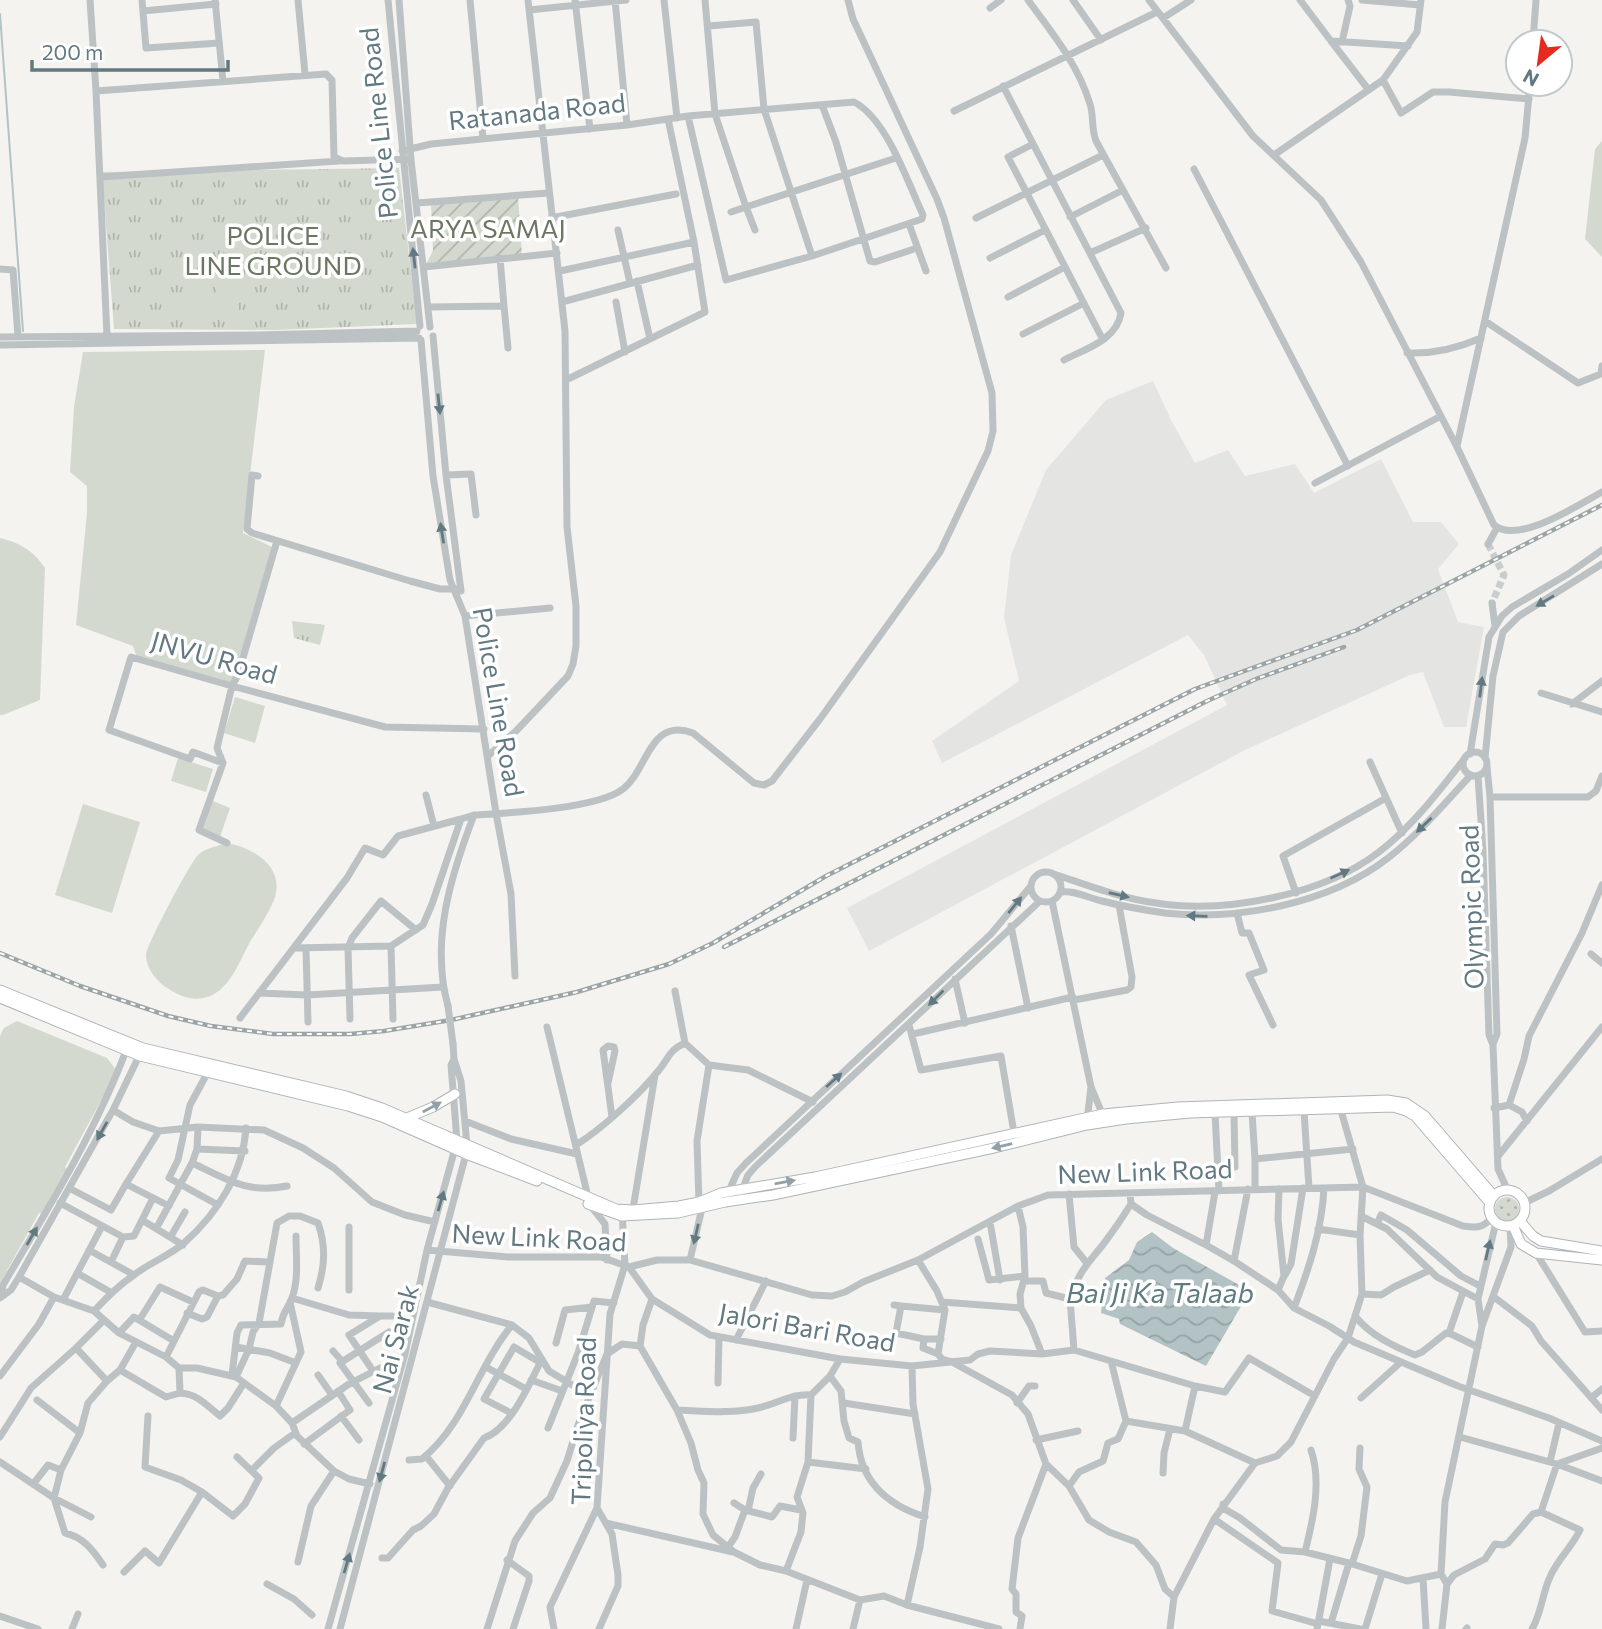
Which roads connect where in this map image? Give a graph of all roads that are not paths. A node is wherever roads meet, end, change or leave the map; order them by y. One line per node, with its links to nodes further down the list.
1 (90, 0): 42 (street)
2 (142, 0): 27 (street)
3 (298, 0): 37 (street)
4 (388, 0): 55 (street, Police Line Road)
5 (399, 0): 55 (street)
6 (470, 0): 53 (street)
7 (528, 0): 26 (street)
8 (615, 0): 9 (street); 23 (street); 50 (street)
9 (626, 0)
10 (664, 0): 49 (street)
11 (705, 0): 29 (street)
12 (848, 0): 161 (street)
13 (1001, 0): 25 (street)
14 (1028, 0): 36 (street)
15 (1073, 0): 31 (street)
16 (1149, 0): 28 (street)
17 (1191, 0): 28 (street)
18 (1300, 0): 32 (street)
19 (1348, 0): 33 (street)
20 (1362, 0): 24 (street)
21 (1535, 0): 30 (street)
22 (216, 2): 27 (street); 34 (street)
23 (576, 3): 26 (street); 51 (street)
24 (1421, 3): 35 (street)
25 (990, 8)
26 (529, 10): 52 (street)
27 (143, 11): 34 (street)
28 (1160, 15): 31 (street); 57 (street)
29 (709, 26): 45 (street); 47 (street)
30 (1534, 28)
31 (1101, 40): 36 (street)
32 (1331, 41): 33 (street); 41 (street)
33 (1342, 41): 35 (street)
34 (219, 43): 39 (street)
35 (1408, 46): 38 (street)
36 (1069, 56): 40 (street); 56 (street)
37 (306, 74): 39 (street); 60 (street)
38 (1384, 80): 41 (street); 43 (street)
39 (223, 81): 42 (street)
40 (1003, 86): 46 (street); 54 (street)
41 (1368, 89): 57 (street)
42 (96, 91): 63 (street)
43 (1529, 99): 104 (street)
44 (822, 105): 45 (street, Ratanada Road); 58 (street, Ratanada Road); 62 (street)
45 (764, 109): 47 (street, Ratanada Road); 66 (street)
46 (954, 111)
47 (715, 114): 48 (street, Ratanada Road); 71 (street)
48 (688, 116): 49 (street, Ratanada Road); 86 (street)
49 (673, 118): 50 (street, Ratanada Road); 82 (street)
50 (627, 125): 51 (street, Ratanada Road)
51 (590, 129): 52 (street, Ratanada Road)
52 (541, 132): 53 (street, Ratanada Road); 68 (street)
53 (483, 138): 55 (street, Ratanada Road)
54 (1033, 144): 64 (street); 67 (street)
55 (406, 150): 59 (street)
56 (1103, 155): 64 (street); 65 (street)
57 (1274, 155): 118 (street)
58 (896, 158): 62 (street); 76 (street)
59 (407, 159): 60 (street); 70 (street, Police Line Road); 106 (street, Police Line Road, one-way to 59)
60 (343, 161): 63 (street)
61 (1195, 169): 124 (street)
62 (846, 174): 66 (street); 81 (street)
63 (100, 177): 109 (street)
64 (1052, 180): 67 (street); 73 (street)
65 (1123, 190): 73 (street); 77 (street)
66 (791, 192): 71 (street); 86 (street)
67 (1026, 192): 75 (street); 80 (street)
68 (548, 193): 70 (street); 74 (street)
69 (676, 194): 74 (street)
70 (417, 203): 91 (street, Police Line Road)
71 (746, 207): 72 (street); 79 (street)
72 (731, 212)
73 (1070, 217): 85 (street)
74 (551, 218): 84 (street)
75 (976, 218)
76 (909, 224): 81 (street); 83 (street)
77 (1146, 228): 85 (street); 93 (street)
78 (618, 230): 87 (street)
79 (755, 230)
80 (1045, 230): 89 (street); 92 (street)
81 (863, 239): 83 (street); 86 (street)
82 (694, 242): 87 (street); 90 (street)
83 (918, 248): 96 (street)
84 (557, 253): 88 (street); 95 (street)
85 (1090, 253): 114 (street)
86 (812, 256)
87 (624, 257): 95 (street); 97 (street)
88 (500, 258): 91 (street); 102 (street)
89 (990, 258)
90 (698, 265): 97 (street); 113 (street)
91 (424, 267): 103 (street, Police Line Road)
92 (1065, 267): 98 (street); 101 (street)
93 (1167, 268)
94 (0, 269): 108 (street)
95 (560, 271): 99 (street)
96 (926, 271)
97 (634, 282): 99 (street); 113 (street)
98 (1008, 297)
99 (562, 302): 121 (street)
100 (616, 302): 117 (street)
101 (1084, 303): 107 (street); 114 (street)
102 (504, 306): 103 (street); 116 (street)
103 (429, 307): 105 (street, Police Line Road)
104 (1485, 321): 112 (street); 120 (street)
105 (430, 327): 106 (street); 110 (street, Police Line Road)
106 (420, 334): 109 (street); 110 (street); 115 (street); 136 (street, Police Line Road, one-way to 106)
107 (1023, 334)
108 (18, 336): 109 (street); 111 (street)
109 (107, 336)
110 (433, 336): 125 (street, Police Line Road, one-way to 125)
111 (0, 337)
112 (1481, 338): 118 (street); 123 (street)
113 (650, 339): 117 (street)
114 (1103, 340): 119 (street)
115 (0, 345)
116 (508, 348)
117 (625, 352): 121 (street)
118 (1407, 353): 122 (street)
119 (1064, 360)
120 (1602, 366)
121 (566, 380): 148 (street)
122 (1441, 416): 123 (street); 124 (street)
123 (1457, 447): 130 (street)
124 (1348, 466): 127 (street)
125 (446, 475): 129 (street); 135 (street, Police Line Road)
126 (258, 476): 131 (street)
127 (1315, 484)
128 (1602, 492): 130 (street)
129 (476, 515)
130 (1497, 528): 132 (street)
131 (276, 541): 136 (street); 143 (street)
132 (1488, 544)
133 (1602, 550): 141 (street)
134 (1602, 564): 150 (street, one-way to 150)
135 (461, 589): 136 (street); 137 (street, Police Line Road)
136 (452, 590): 137 (street, Police Line Road)
137 (459, 598): 140 (street, Police Line Road)
138 (1492, 603): 141 (street)
139 (550, 608): 140 (street)
140 (465, 617): 147 (street, Police Line Road)
141 (1494, 626): 149 (street, one-way to 141)
142 (1602, 681): 145 (street)
143 (232, 687): 147 (street, JNVU Road); 152 (street); 152 (street, JNVU Road)
144 (1541, 693): 145 (street)
145 (1572, 704): 146 (street)
146 (1602, 712)
147 (484, 729): 148 (street, Police Line Road)
148 (488, 755): 161 (street, Police Line Road)
149 (1467, 756): 150 (street); 154 (street); 165 (street)
150 (1485, 758): 153 (street)
151 (1370, 762): 158 (street)
152 (223, 763): 166 (street)
153 (1487, 767): 154 (street); 159 (street, Olympic Road)
154 (1474, 775): 174 (street, one-way to 174); 208 (street, Olympic Road)
155 (1602, 776): 156 (street)
156 (1592, 794): 159 (street); 160 (street)
157 (426, 795): 164 (street)
158 (1386, 797): 165 (street); 170 (street)
159 (1490, 797): 208 (street, Olympic Road)
160 (1602, 799)
161 (496, 813): 162 (street); 185 (street, Police Line Road)
162 (474, 815): 163 (street); 187 (street, Police Line Road)
163 (461, 819): 164 (street); 178 (street)
164 (434, 826): 180 (street)
165 (1402, 833): 170 (street, one-way to 165)
166 (227, 843)
167 (1054, 874): 169 (street); 170 (street, one-way to 170); 171 (street)
168 (1602, 885): 220 (street)
169 (1030, 887): 172 (street); 218 (street, one-way to 169)
170 (1295, 891): 174 (street)
171 (1061, 892): 173 (street); 175 (street)
172 (1040, 901): 173 (street); 177 (street)
173 (1052, 901): 194 (street)
174 (1298, 901): 176 (street)
175 (1119, 905): 176 (street, one-way to 175); 194 (street)
176 (1237, 914): 202 (street)
177 (1011, 926): 186 (street); 195 (street)
178 (416, 930): 179 (street); 182 (street)
179 (391, 946): 182 (street); 189 (street)
180 (294, 948): 181 (street); 190 (street)
181 (306, 948): 182 (street); 192 (street)
182 (348, 948): 191 (street)
183 (1591, 954): 184 (street)
184 (1602, 963)
185 (515, 976)
186 (955, 979): 200 (street); 201 (street, one-way to 201)
187 (443, 988): 189 (street); 207 (street, Police Line Road, bridge)
188 (675, 991): 206 (street)
189 (392, 992): 191 (street); 198 (street)
190 (259, 993): 192 (street); 196 (street)
191 (349, 993): 192 (street); 197 (street)
192 (307, 995): 199 (street)
193 (2, 997): 209 (main road)
194 (1074, 998): 195 (street); 216 (street)
195 (1028, 1008): 200 (street)
196 (240, 1018)
197 (350, 1019)
198 (393, 1019)
199 (308, 1022)
200 (965, 1023): 205 (street)
201 (909, 1025): 205 (street); 219 (street)
202 (1273, 1025)
203 (547, 1027): 241 (street)
204 (1602, 1027): 233 (street)
205 (913, 1034): 238 (street)
206 (685, 1043): 212 (street); 214 (street)
207 (453, 1044): 211 (street, Nai Sarak)
208 (1493, 1045): 222 (street, Olympic Road)
209 (128, 1047): 210 (main road); 331 (street, one-way to 209)
210 (141, 1052): 213 (main road); 223 (street)
211 (454, 1059): 217 (street, Nai Sarak); 231 (street, Nai Sarak)
212 (709, 1065): 218 (street); 278 (street)
213 (209, 1069): 229 (main road); 235 (street); 239 (main road)
214 (655, 1074): 228 (street); 281 (street, Tripoliya Road)
215 (608, 1083): 228 (street)
216 (1091, 1087): 230 (street); 232 (street)
217 (454, 1094): 229 (main road, one-way to 217); 239 (street, Nai Sarak)
218 (811, 1101): 219 (street); 262 (street)
219 (820, 1105): 261 (street)
220 (1509, 1105): 222 (street); 233 (street)
221 (1340, 1107): 224 (main road); 230 (main road); 242 (street); 269 (main road)
222 (1494, 1108): 246 (street, Olympic Road)
223 (113, 1110): 237 (street); 256 (street, one-way to 256)
224 (1304, 1111): 226 (main road); 245 (street)
225 (1234, 1112): 226 (main road); 227 (main road); 250 (street)
226 (1252, 1112): 247 (street)
227 (1215, 1113): 230 (main road); 263 (street)
228 (612, 1117): 241 (street)
229 (407, 1118): 239 (main road)
230 (1103, 1118): 232 (main road)
231 (466, 1121): 241 (street); 243 (street, Nai Sarak)
232 (1087, 1121): 238 (main road); 268 (main road, one-way to 268)
233 (1527, 1121): 246 (street)
234 (198, 1127): 235 (street); 236 (street); 240 (street)
235 (184, 1128): 237 (street); 253 (street)
236 (246, 1128): 244 (street); 286 (street)
237 (159, 1131): 252 (street)
238 (1014, 1133): 261 (main road, one-way to 238)
239 (456, 1145): 243 (main road); 286 (street, Nai Sarak, one-way to 239)
240 (197, 1149): 244 (street); 249 (street)
241 (577, 1149): 270 (street)
242 (1353, 1149): 245 (street); 255 (street)
243 (467, 1150): 270 (main road); 304 (street, Nai Sarak)
244 (245, 1151): 251 (street)
245 (1307, 1153): 247 (street); 257 (street)
246 (1499, 1155): 264 (street, Olympic Road)
247 (1255, 1159): 259 (street)
248 (1602, 1159): 273 (street)
249 (192, 1163): 251 (street); 253 (street)
250 (1234, 1167)
251 (232, 1181): 254 (street); 276 (street)
252 (126, 1184): 267 (street); 274 (street)
253 (181, 1184): 276 (street); 277 (street)
254 (287, 1186)
255 (1363, 1187): 258 (street, New Link Road); 282 (street); 285 (street, New Link Road)
256 (69, 1188): 272 (street); 274 (street)
257 (1306, 1188): 258 (street, New Link Road); 260 (street, New Link Road); 318 (street)
258 (1324, 1188): 293 (street)
259 (1252, 1189): 260 (street, New Link Road); 263 (street, New Link Road); 310 (street)
260 (1279, 1189): 318 (street)
261 (742, 1190): 262 (main road); 268 (street)
262 (728, 1191): 271 (street); 278 (main road)
263 (1217, 1191): 265 (street, New Link Road); 300 (street)
264 (1508, 1191): 269 (main road); 273 (main road)
265 (1130, 1193): 266 (street, New Link Road); 275 (street)
266 (1069, 1194): 279 (street, New Link Road); 313 (street)
267 (153, 1198): 277 (street); 284 (street)
268 (740, 1200): 271 (main road)
269 (1492, 1200): 285 (main road)
270 (589, 1201): 281 (main road); 307 (street)
271 (725, 1202): 278 (main road)
272 (61, 1203): 283 (street); 319 (street)
273 (1524, 1203): 289 (main road)
274 (99, 1204): 283 (street)
275 (1131, 1204): 300 (street); 313 (street)
276 (218, 1205): 299 (street)
277 (169, 1206): 291 (street)
278 (701, 1206): 281 (main road); 308 (street, one-way to 308)
279 (1018, 1206): 287 (street, New Link Road); 320 (street)
280 (185, 1212): 295 (street)
281 (627, 1213): 314 (street, Tripoliya Road)
282 (1361, 1216): 288 (street); 294 (street)
283 (91, 1219): 290 (street)
284 (142, 1220): 291 (street); 297 (street)
285 (1494, 1220): 289 (main road); 323 (street, one-way to 285)
286 (435, 1222): 302 (street, Nai Sarak)
287 (989, 1222): 306 (street, New Link Road); 321 (street)
288 (1377, 1224): 315 (street); 323 (street)
289 (1514, 1224): 303 (main road); 305 (main road); 333 (street)
290 (102, 1226): 297 (street); 301 (street)
291 (157, 1227): 295 (street)
292 (349, 1227): 325 (street)
293 (1318, 1229): 294 (street); 345 (street)
294 (1360, 1235): 329 (street)
295 (171, 1236): 299 (street)
296 (296, 1236): 338 (street)
297 (123, 1237): 311 (street)
298 (978, 1239): 321 (street)
299 (183, 1245): 317 (street)
300 (1206, 1245): 310 (street)
301 (89, 1250): 311 (street); 316 (street)
302 (427, 1250): 304 (street, New Link Road); 380 (street, Nai Sarak)
303 (1602, 1251)
304 (440, 1253): 307 (street, New Link Road); 340 (street, Nai Sarak)
305 (1536, 1253): 309 (main road); 357 (street)
306 (918, 1259): 322 (street, New Link Road); 341 (street)
307 (607, 1260): 314 (street, New Link Road)
308 (690, 1260): 314 (street, New Link Road); 322 (street, New Link Road)
309 (1602, 1260)
310 (1234, 1261): 326 (street)
311 (111, 1262): 317 (street)
312 (270, 1262): 324 (street); 330 (street); 354 (street)
313 (1086, 1262): 335 (street)
314 (627, 1266): 334 (street, Jalori Bari Road); 342 (street, Tripoliya Road)
315 (1430, 1270): 327 (street); 329 (street)
316 (77, 1273): 328 (street); 337 (street)
317 (134, 1275): 328 (street)
318 (1284, 1276): 326 (street)
319 (19, 1277): 331 (street); 332 (street)
320 (1025, 1279): 321 (street); 335 (street); 344 (street)
321 (1000, 1280)
322 (766, 1281): 365 (street)
323 (1480, 1286): 336 (street)
324 (318, 1288)
325 (349, 1290)
326 (1278, 1290): 345 (street)
327 (1463, 1292): 336 (street); 360 (street)
328 (112, 1293): 347 (street)
329 (1362, 1294): 351 (street)
330 (218, 1296): 339 (street); 348 (street)
331 (1, 1297)
332 (54, 1297): 337 (street); 395 (street)
333 (1494, 1297): 356 (street); 417 (street)
334 (652, 1299): 361 (street, Jalori Bari Road); 369 (street)
335 (1070, 1299): 375 (street)
336 (1478, 1299): 356 (street)
337 (63, 1300): 347 (street)
338 (291, 1300): 349 (street); 354 (street); 388 (street)
339 (193, 1302): 348 (street); 352 (street)
340 (427, 1302): 355 (street); 380 (street, Nai Sarak)
341 (942, 1302): 344 (street); 346 (street)
342 (614, 1303): 343 (street); 377 (street, Tripoliya Road)
343 (592, 1307): 368 (street); 401 (street)
344 (1021, 1308): 379 (street)
345 (1294, 1308): 362 (street)
346 (945, 1310): 363 (street); 364 (street)
347 (94, 1311): 353 (street)
348 (187, 1313): 366 (street)
349 (380, 1316): 350 (street); 374 (street)
350 (392, 1316)
351 (1355, 1316): 360 (street); 362 (street)
352 (140, 1319): 359 (street); 366 (street)
353 (104, 1320): 359 (street); 371 (street)
354 (259, 1323): 370 (street); 373 (street)
355 (512, 1325): 384 (street); 390 (street)
356 (1482, 1326): 372 (street)
357 (1602, 1331)
358 (389, 1332): 374 (street)
359 (119, 1333): 367 (street)
360 (1449, 1333): 372 (street)
361 (719, 1337): 365 (street, Jalori Bari Road); 403 (street)
362 (1348, 1338): 387 (street); 414 (street)
363 (924, 1339): 364 (street); 378 (street)
364 (941, 1339): 378 (street)
365 (736, 1340): 382 (street, Jalori Bari Road)
366 (174, 1341): 381 (street)
367 (136, 1342): 381 (street); 392 (street)
368 (556, 1343)
369 (640, 1346): 377 (street); 423 (street)
370 (236, 1347): 373 (street); 396 (street)
371 (76, 1348): 399 (street); 438 (street)
372 (1478, 1348): 408 (street)
373 (248, 1349): 388 (street); 396 (street)
374 (359, 1350): 383 (street); 400 (street)
375 (1074, 1350): 379 (street, Jalori Bari Road); 385 (street, Jalori Bari Road)
376 (333, 1351): 383 (street)
377 (607, 1354): 412 (street); 471 (street, Tripoliya Road)
378 (938, 1354): 386 (street)
379 (1042, 1354): 386 (street, Jalori Bari Road)
380 (409, 1355): 463 (street); 468 (street, Nai Sarak, one-way to 468)
381 (166, 1357): 391 (street)
382 (840, 1359): 389 (street, Jalori Bari Road); 397 (street)
383 (342, 1361): 400 (street)
384 (542, 1361): 393 (street); 398 (street); 401 (street)
385 (1111, 1361): 405 (street, Jalori Bari Road); 429 (street)
386 (952, 1362): 389 (street, Jalori Bari Road); 421 (street)
387 (1401, 1362): 408 (street); 416 (street)
388 (296, 1363): 422 (street)
389 (912, 1366): 426 (street)
390 (486, 1367): 393 (street); 447 (street)
391 (179, 1368): 396 (street); 410 (street)
392 (120, 1370): 399 (street); 410 (street)
393 (498, 1374): 406 (street); 425 (street)
394 (317, 1375): 411 (street)
395 (0, 1376)
396 (234, 1376): 402 (street)
397 (830, 1376): 413 (street); 420 (street)
398 (531, 1380): 406 (street); 409 (street)
399 (107, 1381): 436 (street)
400 (354, 1381): 411 (street); 419 (street)
401 (565, 1382): 409 (street); 412 (street)
402 (244, 1383): 410 (street); 422 (street)
403 (718, 1384)
404 (1035, 1385): 421 (street)
405 (1195, 1387): 414 (street, Jalori Bari Road); 435 (street)
406 (526, 1389): 425 (street)
407 (1602, 1389): 417 (street)
408 (1469, 1390): 431 (street); 439 (street)
409 (562, 1391): 432 (street)
410 (180, 1393)
411 (335, 1393): 428 (street); 430 (street)
412 (589, 1395): 483 (street)
413 (811, 1395): 415 (street); 451 (street)
414 (1315, 1395): 452 (street)
415 (795, 1396): 423 (street); 440 (street)
416 (1361, 1398)
417 (1591, 1398): 424 (street)
418 (37, 1401): 436 (street)
419 (369, 1403)
420 (844, 1403): 426 (street); 455 (street)
421 (1017, 1403): 442 (street)
422 (276, 1406): 430 (street)
423 (677, 1410): 479 (street)
424 (1602, 1410)
425 (511, 1413): 464 (street)
426 (915, 1414): 476 (street)
427 (148, 1416): 466 (street)
428 (341, 1416): 441 (street); 444 (street)
429 (1125, 1421): 433 (street); 465 (street)
430 (292, 1423): 437 (street)
431 (1559, 1423): 443 (street); 453 (street)
432 (548, 1428)
433 (1170, 1429): 435 (street); 459 (street)
434 (1078, 1431): 442 (street)
435 (1185, 1431): 452 (street)
436 (80, 1433): 456 (street)
437 (295, 1433): 444 (street); 457 (street)
438 (0, 1437)
439 (1460, 1437): 453 (street); 490 (street)
440 (793, 1438)
441 (359, 1440)
442 (1036, 1440): 454 (street)
443 (1601, 1441): 453 (street)
444 (304, 1444): 458 (street)
445 (1360, 1448): 485 (street)
446 (1311, 1450): 480 (street)
447 (426, 1456): 449 (street); 464 (street)
448 (237, 1457): 457 (street)
449 (409, 1460)
450 (0, 1461): 462 (street)
451 (808, 1462): 455 (street); 473 (street)
452 (1255, 1462): 470 (street)
453 (1554, 1463): 461 (street); 474 (street)
454 (1046, 1464): 465 (street); 515 (street)
455 (866, 1469): 476 (street)
456 (61, 1470): 462 (street); 467 (street)
457 (252, 1470): 466 (street)
458 (334, 1471): 463 (street); 484 (street)
459 (1163, 1472)
460 (761, 1474): 472 (street)
461 (1602, 1480)
462 (34, 1483): 467 (street)
463 (370, 1484): 468 (street)
464 (450, 1486): 481 (street)
465 (1069, 1486): 495 (street)
466 (202, 1492): 488 (street)
467 (54, 1498): 475 (street); 486 (street)
468 (370, 1500): 507 (street, one-way to 468); 508 (street, Nai Sarak)
469 (734, 1503): 472 (street)
470 (1223, 1504): 477 (street); 480 (street)
471 (597, 1508): 478 (street, Tripoliya Road); 511 (street)
472 (747, 1510): 473 (street); 479 (street)
473 (802, 1510): 487 (street)
474 (1541, 1512): 494 (street); 521 (street)
475 (92, 1517)
476 (925, 1517): 497 (street)
477 (1214, 1519): 495 (street); 503 (street)
478 (606, 1523): 479 (street); 512 (street, Tripoliya Road)
479 (731, 1550): 487 (street)
480 (1305, 1552): 482 (street)
481 (382, 1558)
482 (1331, 1559): 485 (street); 503 (street)
483 (507, 1560): 509 (street); 510 (street)
484 (298, 1562)
485 (1351, 1564): 489 (street); 501 (street)
486 (103, 1565)
487 (786, 1571): 492 (street)
488 (124, 1572)
489 (1382, 1574): 491 (street); 518 (street)
490 (1441, 1574): 491 (street); 494 (street)
491 (1423, 1578): 519 (street)
492 (807, 1580): 496 (street); 504 (street)
493 (267, 1584): 499 (street)
494 (1447, 1584): 520 (street)
495 (1174, 1597): 516 (street)
496 (860, 1600): 497 (street); 513 (street)
497 (907, 1605): 514 (street)
498 (78, 1614): 506 (street)
499 (312, 1615)
500 (0, 1616): 505 (street)
501 (1331, 1623): 503 (street); 517 (street)
502 (808, 1625): 504 (street)
503 (1318, 1625)
504 (798, 1626)
505 (38, 1629)
506 (72, 1629)
507 (328, 1629)
508 (340, 1629)
509 (487, 1629)
510 (513, 1629)
511 (554, 1629)
512 (599, 1629)
513 (853, 1629)
514 (999, 1629)
515 (1020, 1629)
516 (1170, 1629)
517 (1360, 1629)
518 (1365, 1629)
519 (1426, 1629)
520 (1442, 1629)
521 (1532, 1629)

